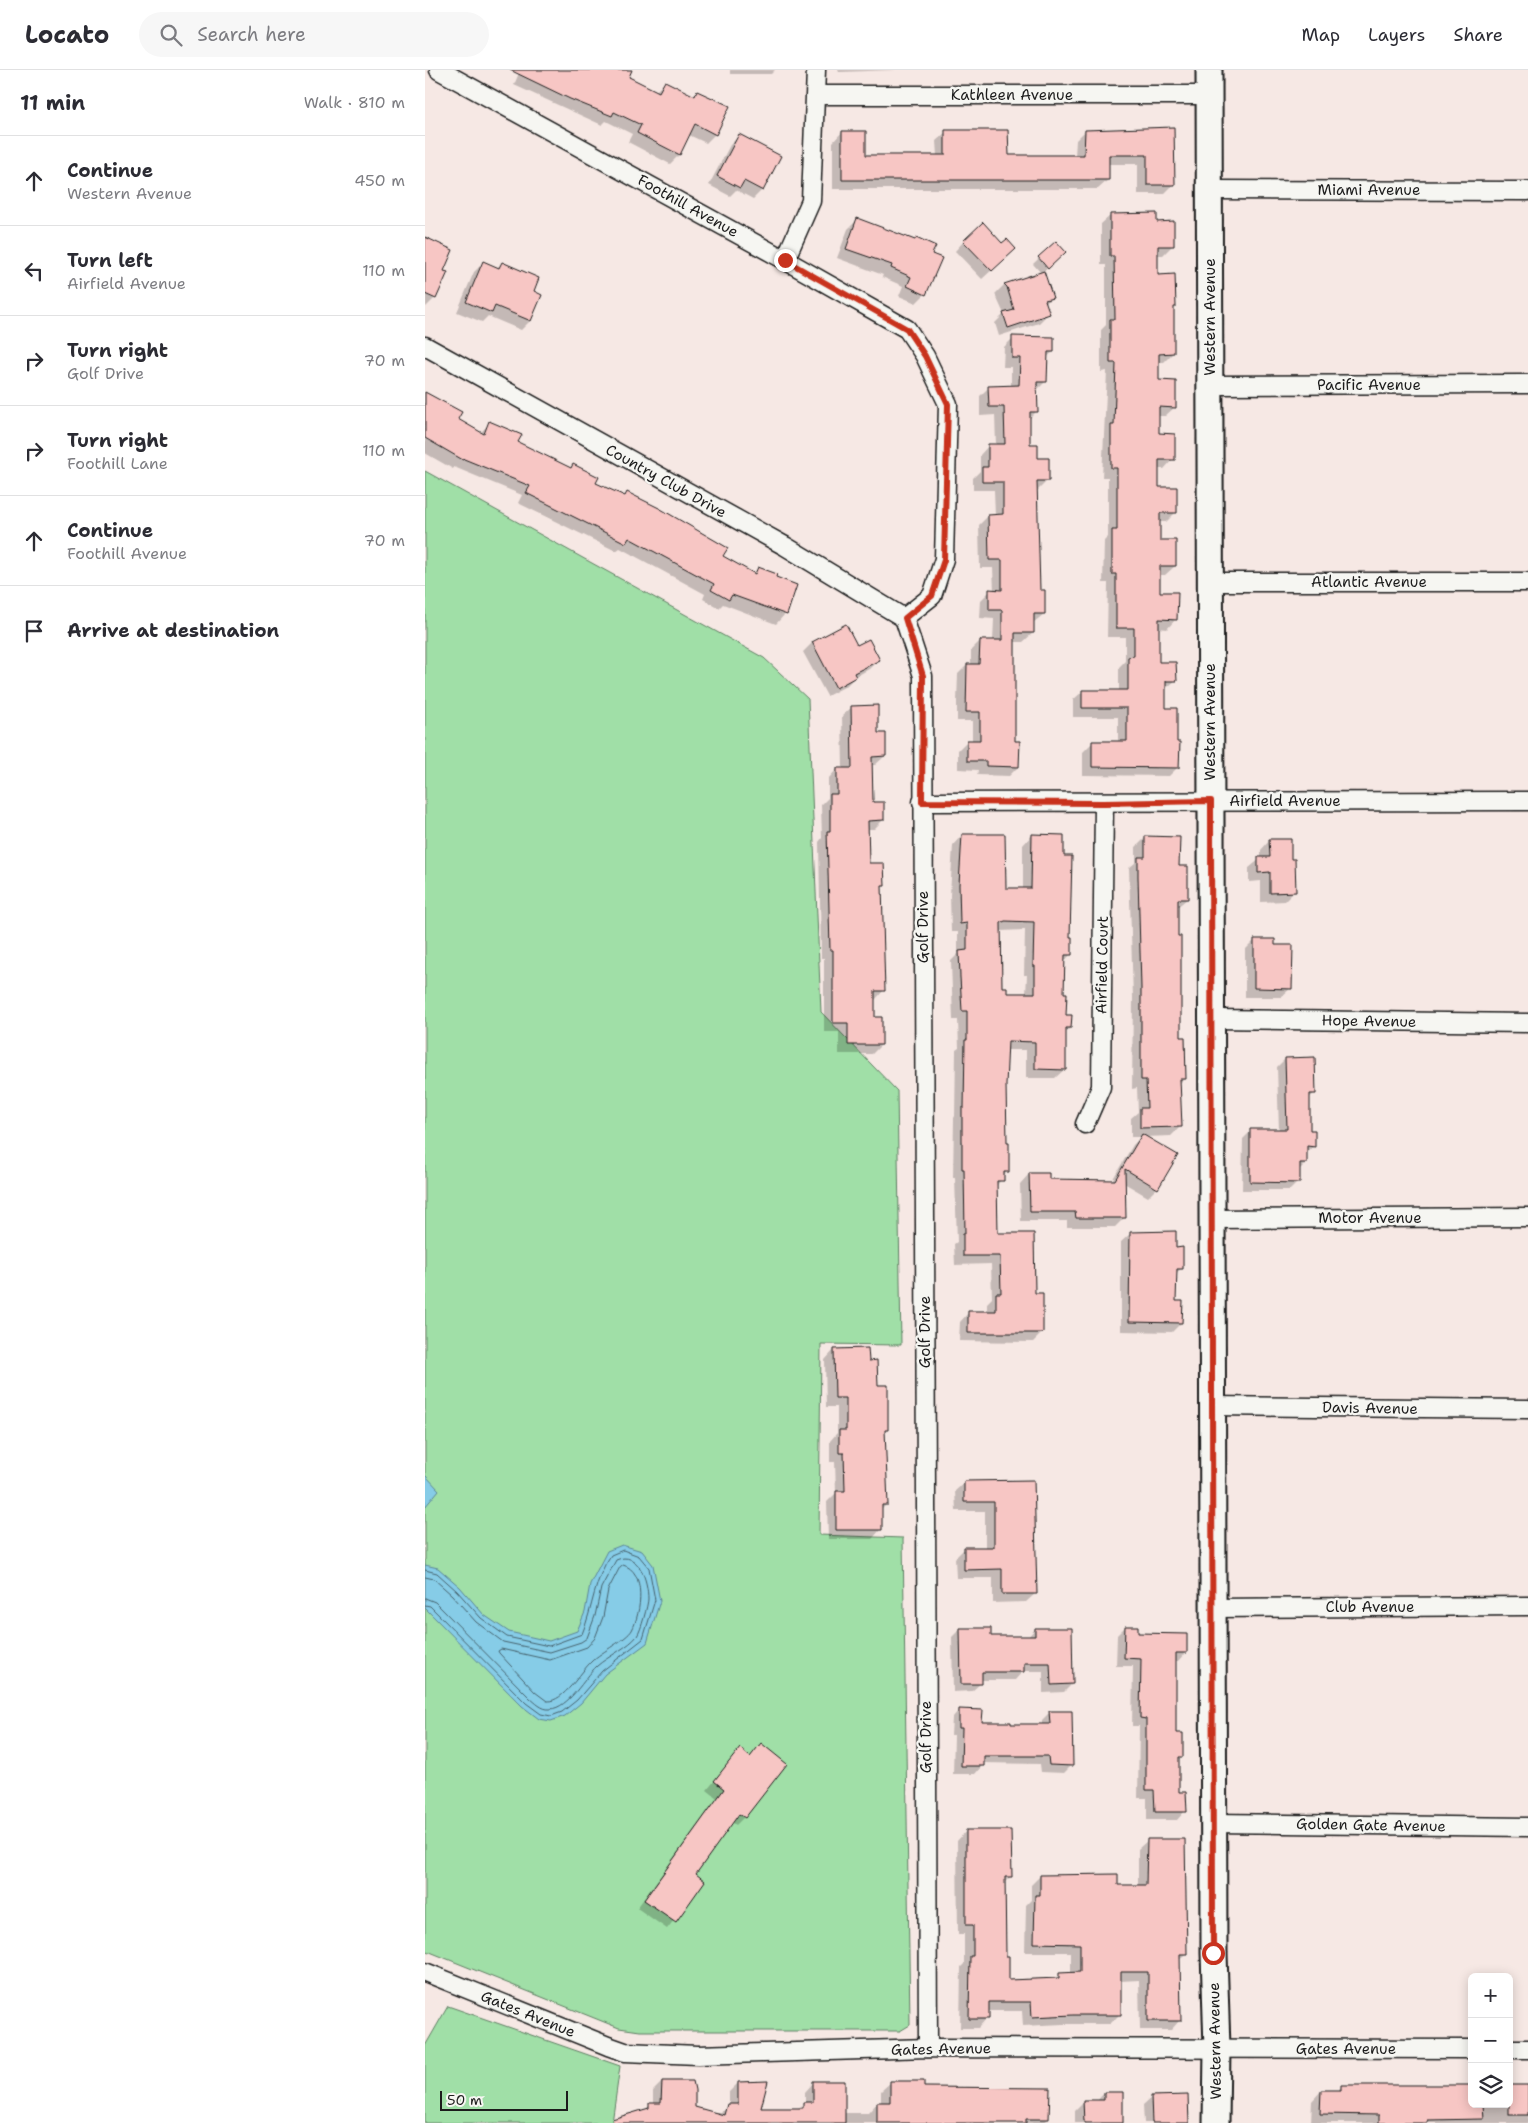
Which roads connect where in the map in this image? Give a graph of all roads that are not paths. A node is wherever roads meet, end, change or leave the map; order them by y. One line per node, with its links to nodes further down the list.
1 (439, 70): 8 (street, Foothill Avenue)
2 (816, 70): 4 (street)
3 (1209, 70): 5 (street, Western Avenue)
4 (817, 95): 5 (street, Kathleen Avenue); 8 (street)
5 (1208, 95): 6 (street, Western Avenue)
6 (1210, 190): 7 (street, Miami Avenue); 11 (street, Western Avenue)
7 (1528, 190)
8 (785, 260): 14 (street, Foothill Avenue)
9 (425, 346): 14 (street, Country Club Drive)
10 (1528, 384): 11 (street, Pacific Avenue)
11 (1209, 385): 12 (street, Western Avenue)
12 (1210, 582): 13 (street, Atlantic Avenue); 15 (street, Western Avenue)
13 (1528, 582)
14 (905, 618): 17 (street, Golf Drive)
15 (1211, 801): 16 (street, Airfield Avenue); 18 (street, Airfield Avenue); 19 (street, Western Avenue)
16 (1528, 801)
17 (922, 802): 18 (street, Airfield Avenue); 31 (street, Golf Drive)
18 (1104, 803): 21 (street, Airfield Court)
19 (1211, 1019): 20 (street, Hope Avenue); 23 (street, Western Avenue)
20 (1528, 1023)
21 (1085, 1124)
22 (1528, 1217): 23 (street, Motor Avenue)
23 (1211, 1219): 24 (street, Western Avenue)
24 (1212, 1406): 25 (street, Davis Avenue); 27 (street, Western Avenue)
25 (1528, 1409)
26 (1528, 1606): 27 (street, Club Avenue)
27 (1213, 1608): 28 (street, Western Avenue)
28 (1213, 1823): 29 (street, Golden Gate Avenue); 32 (street, Western Avenue)
29 (1528, 1826)
30 (425, 1972): 31 (street, Gates Avenue)
31 (929, 2048): 32 (street, Gates Avenue)
32 (1217, 2048): 33 (street, Gates Avenue); 36 (street, Western Avenue)
33 (1468, 2049)
34 (1513, 2049): 35 (street)
35 (1528, 2049)
36 (1216, 2123)

